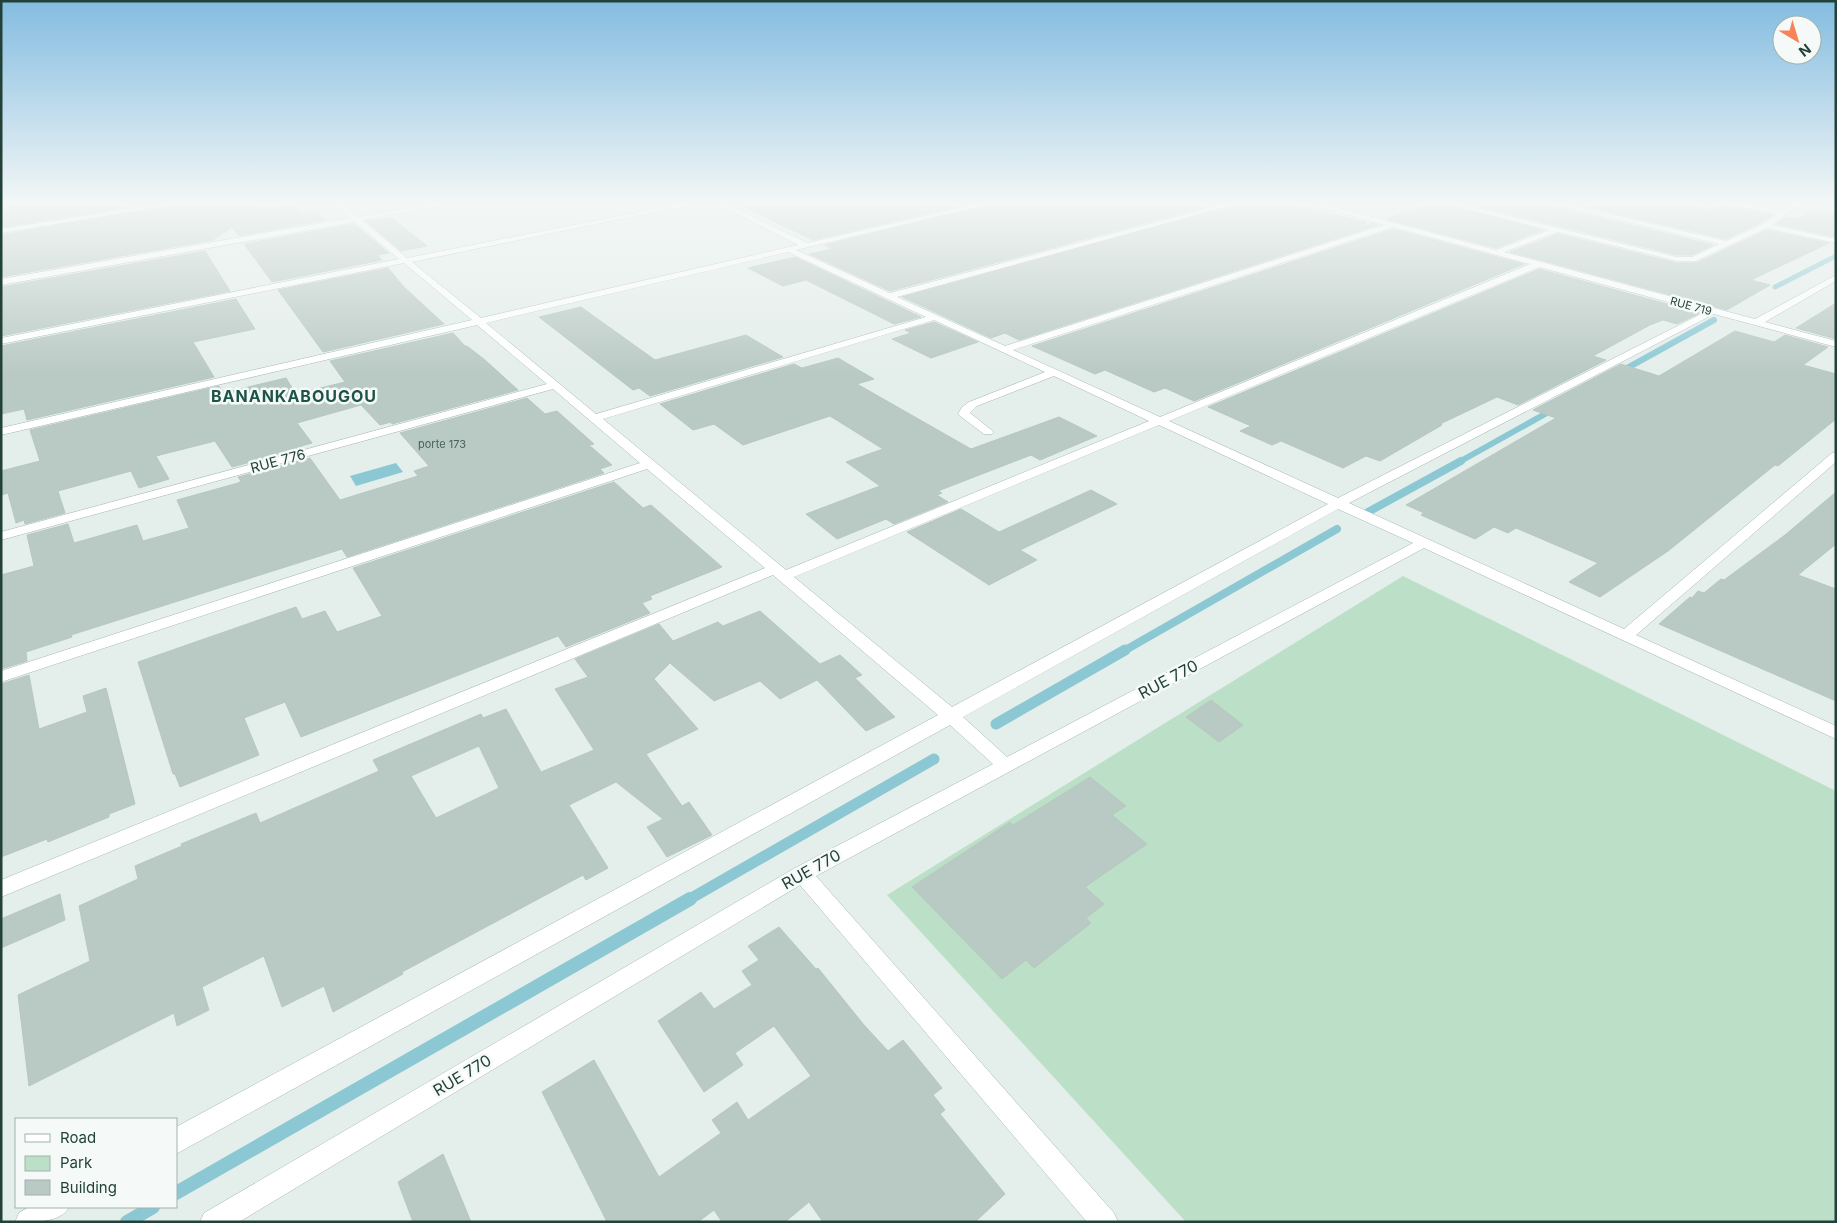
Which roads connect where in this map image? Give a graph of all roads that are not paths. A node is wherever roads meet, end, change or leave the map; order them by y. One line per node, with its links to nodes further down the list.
1 (121, 261): 11 (street)
2 (412, 261): 8 (street)
3 (741, 261): 15 (street)
4 (813, 261): 12 (street)
5 (1020, 261): 12 (street)
6 (1279, 261): 19 (street)
7 (1527, 261): 9 (street, RUE 719)
8 (407, 262): 15 (street); 17 (street)
9 (1538, 264): 13 (street, RUE 719); 23 (street)
10 (1836, 277): 16 (street)
11 (1, 282)
12 (889, 296): 14 (street)
13 (1712, 311): 16 (street, RUE 719); 28 (street)
14 (935, 317): 19 (street); 22 (street)
15 (479, 322): 21 (street); 24 (street)
16 (1756, 323): 18 (street, RUE 719)
17 (1, 341)
18 (1836, 344)
19 (1005, 349): 20 (street)
20 (1055, 372): 23 (street); 25 (street)
21 (555, 385): 22 (street); 29 (street, RUE 776)
22 (594, 418): 27 (street)
23 (1159, 420): 28 (street); 31 (street)
24 (1, 432)
25 (988, 432)
26 (1836, 456): 32 (street)
27 (649, 464): 31 (street); 33 (street)
28 (1339, 504): 30 (street); 34 (street)
29 (1, 536)
30 (1424, 543): 32 (street); 36 (street, RUE 770)
31 (780, 573): 34 (street); 38 (street)
32 (1625, 636): 35 (street)
33 (1, 677)
34 (951, 716): 36 (street); 39 (street)
35 (1836, 733)
36 (1005, 765): 37 (street, RUE 770)
37 (802, 874): 41 (street); 43 (street, RUE 770)
38 (1, 889)
39 (178, 1140)
40 (54, 1208): 42 (street)
41 (1102, 1221)
42 (28, 1222)
43 (213, 1222)

